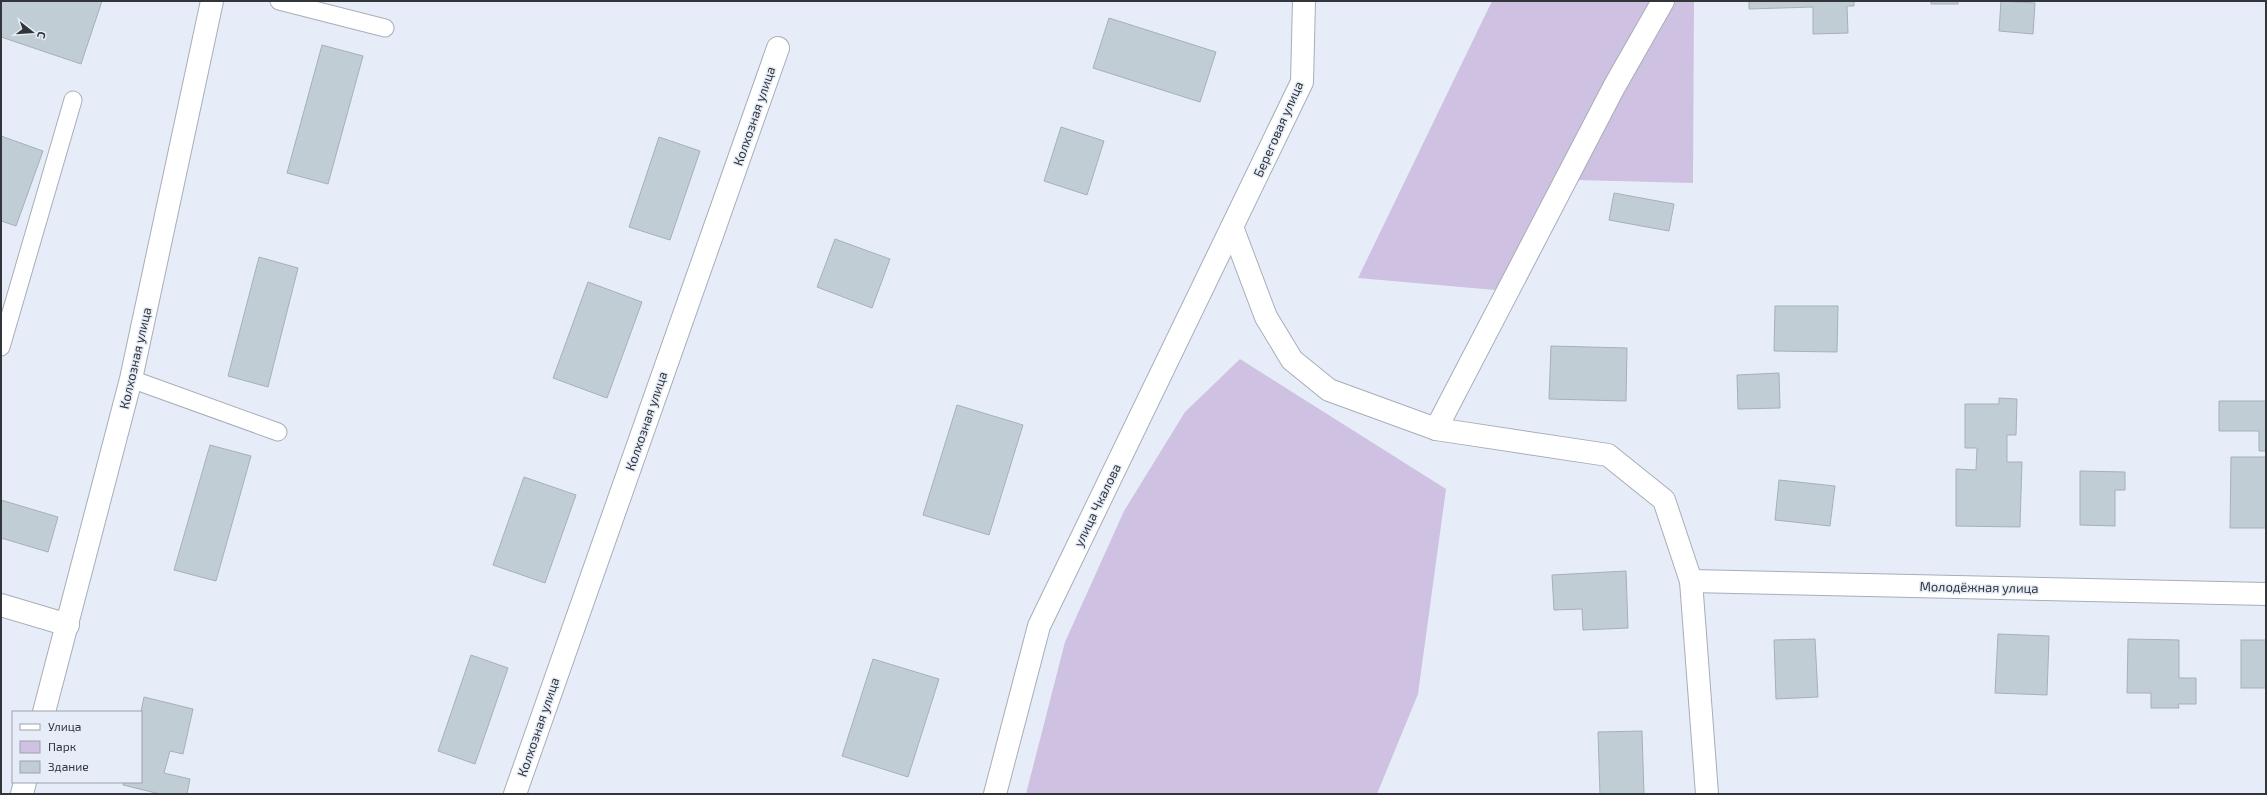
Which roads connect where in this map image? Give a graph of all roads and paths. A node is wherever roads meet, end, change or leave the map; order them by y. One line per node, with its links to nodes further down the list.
1 (212, 1): 10 (street, Колхозная улица)
2 (279, 1): 5 (lane)
3 (1304, 1): 8 (street, Береговая улица)
4 (1663, 1): 11 (street)
5 (385, 28)
6 (778, 48): 20 (street, Колхозная улица)
7 (73, 100): 9 (lane)
8 (1232, 228): 11 (street); 21 (street, улица Чкалова)
9 (1, 348)
10 (131, 379): 12 (lane); 16 (street, Колхозная улица)
11 (1436, 429): 13 (street)
12 (278, 432)
13 (1691, 581): 14 (street, Молодёжная улица); 22 (street)
14 (2266, 594)
15 (1, 605): 16 (street)
16 (68, 625): 17 (street, Колхозная улица)
17 (44, 711)
18 (25, 783): 19 (street)
19 (22, 794)
20 (515, 794)
21 (995, 794)
22 (1707, 794)

